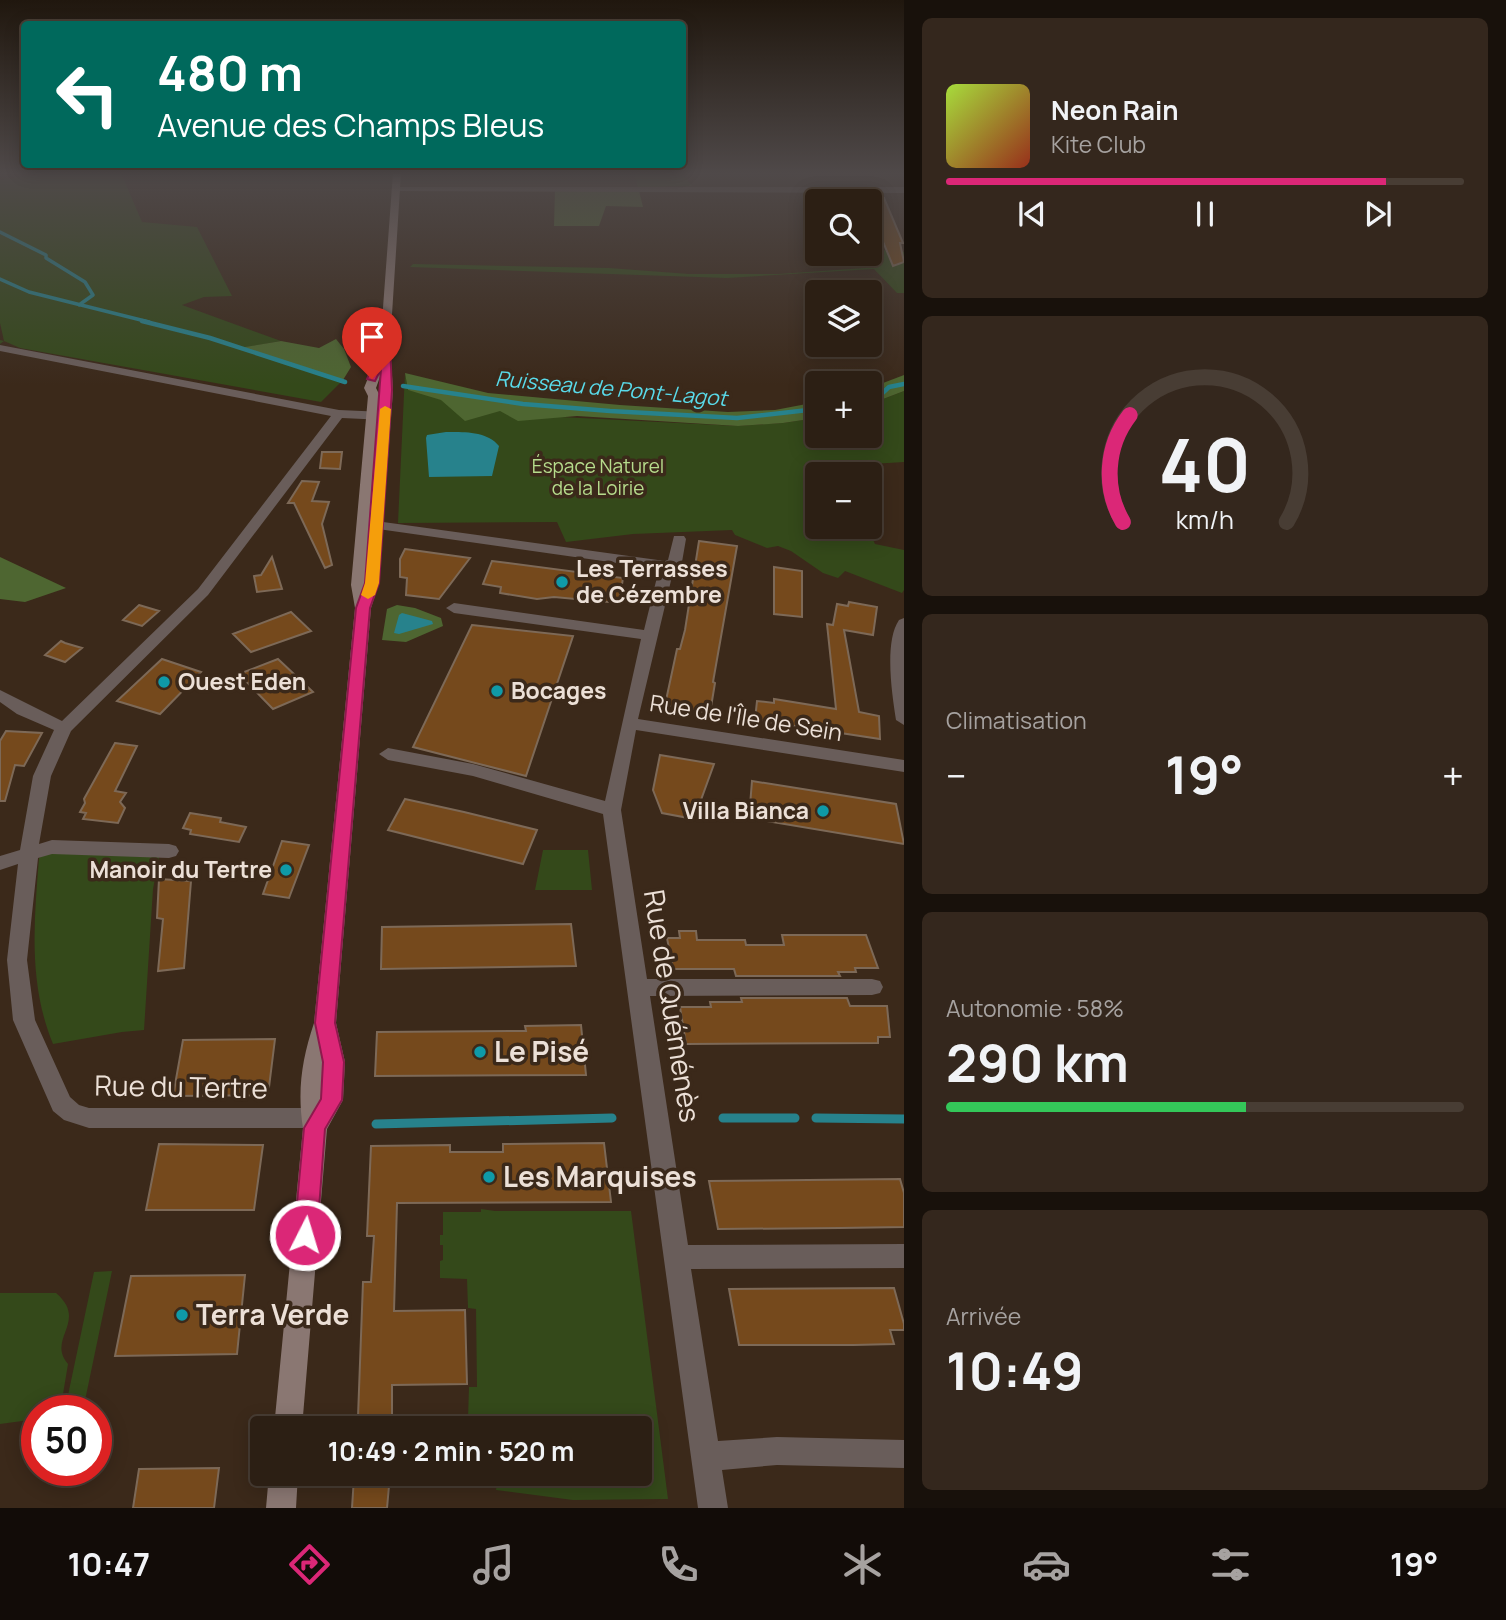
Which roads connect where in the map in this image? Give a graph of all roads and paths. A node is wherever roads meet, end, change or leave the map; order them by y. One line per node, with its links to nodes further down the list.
1 (392, 243): 4 (main road)
2 (0, 348): 3 (street)
3 (339, 414): 4 (street); 17 (street)
4 (378, 416): 5 (main road); 6 (main road)
5 (365, 511): 6 (main road); 9 (main road)
6 (376, 525): 8 (street); 9 (main road)
7 (679, 539): 8 (street, Rue de l'Île de Sein)
8 (667, 566): 12 (street, Rue de l'Île de Sein)
9 (363, 608): 26 (main road)
10 (454, 608): 12 (street)
11 (904, 623): 13 (street)
12 (652, 636): 16 (street, Rue de l'Île de Sein)
13 (902, 686): 15 (street)
14 (0, 695): 17 (street)
15 (904, 720)
16 (629, 723): 19 (street, Rue de l'Île de Sein); 20 (street, Rue de Quéménès)
17 (64, 728): 22 (street, Rue du Tertre)
18 (388, 754): 20 (street)
19 (904, 766)
20 (612, 810): 25 (street, Rue de Quéménès)
21 (169, 851): 22 (street)
22 (31, 852): 23 (street); 26 (street, Rue du Tertre)
23 (0, 863)
24 (872, 987): 25 (street)
25 (638, 988): 28 (street, Rue de Quéménès)
26 (314, 1123): 29 (main road)
27 (904, 1256): 28 (street)
28 (677, 1257): 31 (street, Rue de Quéménès)
29 (289, 1416)
30 (904, 1454): 31 (street)
31 (705, 1457): 34 (street, Rue de Quéménès)
32 (283, 1486): 33 (main road)
33 (281, 1508)
34 (713, 1508)

